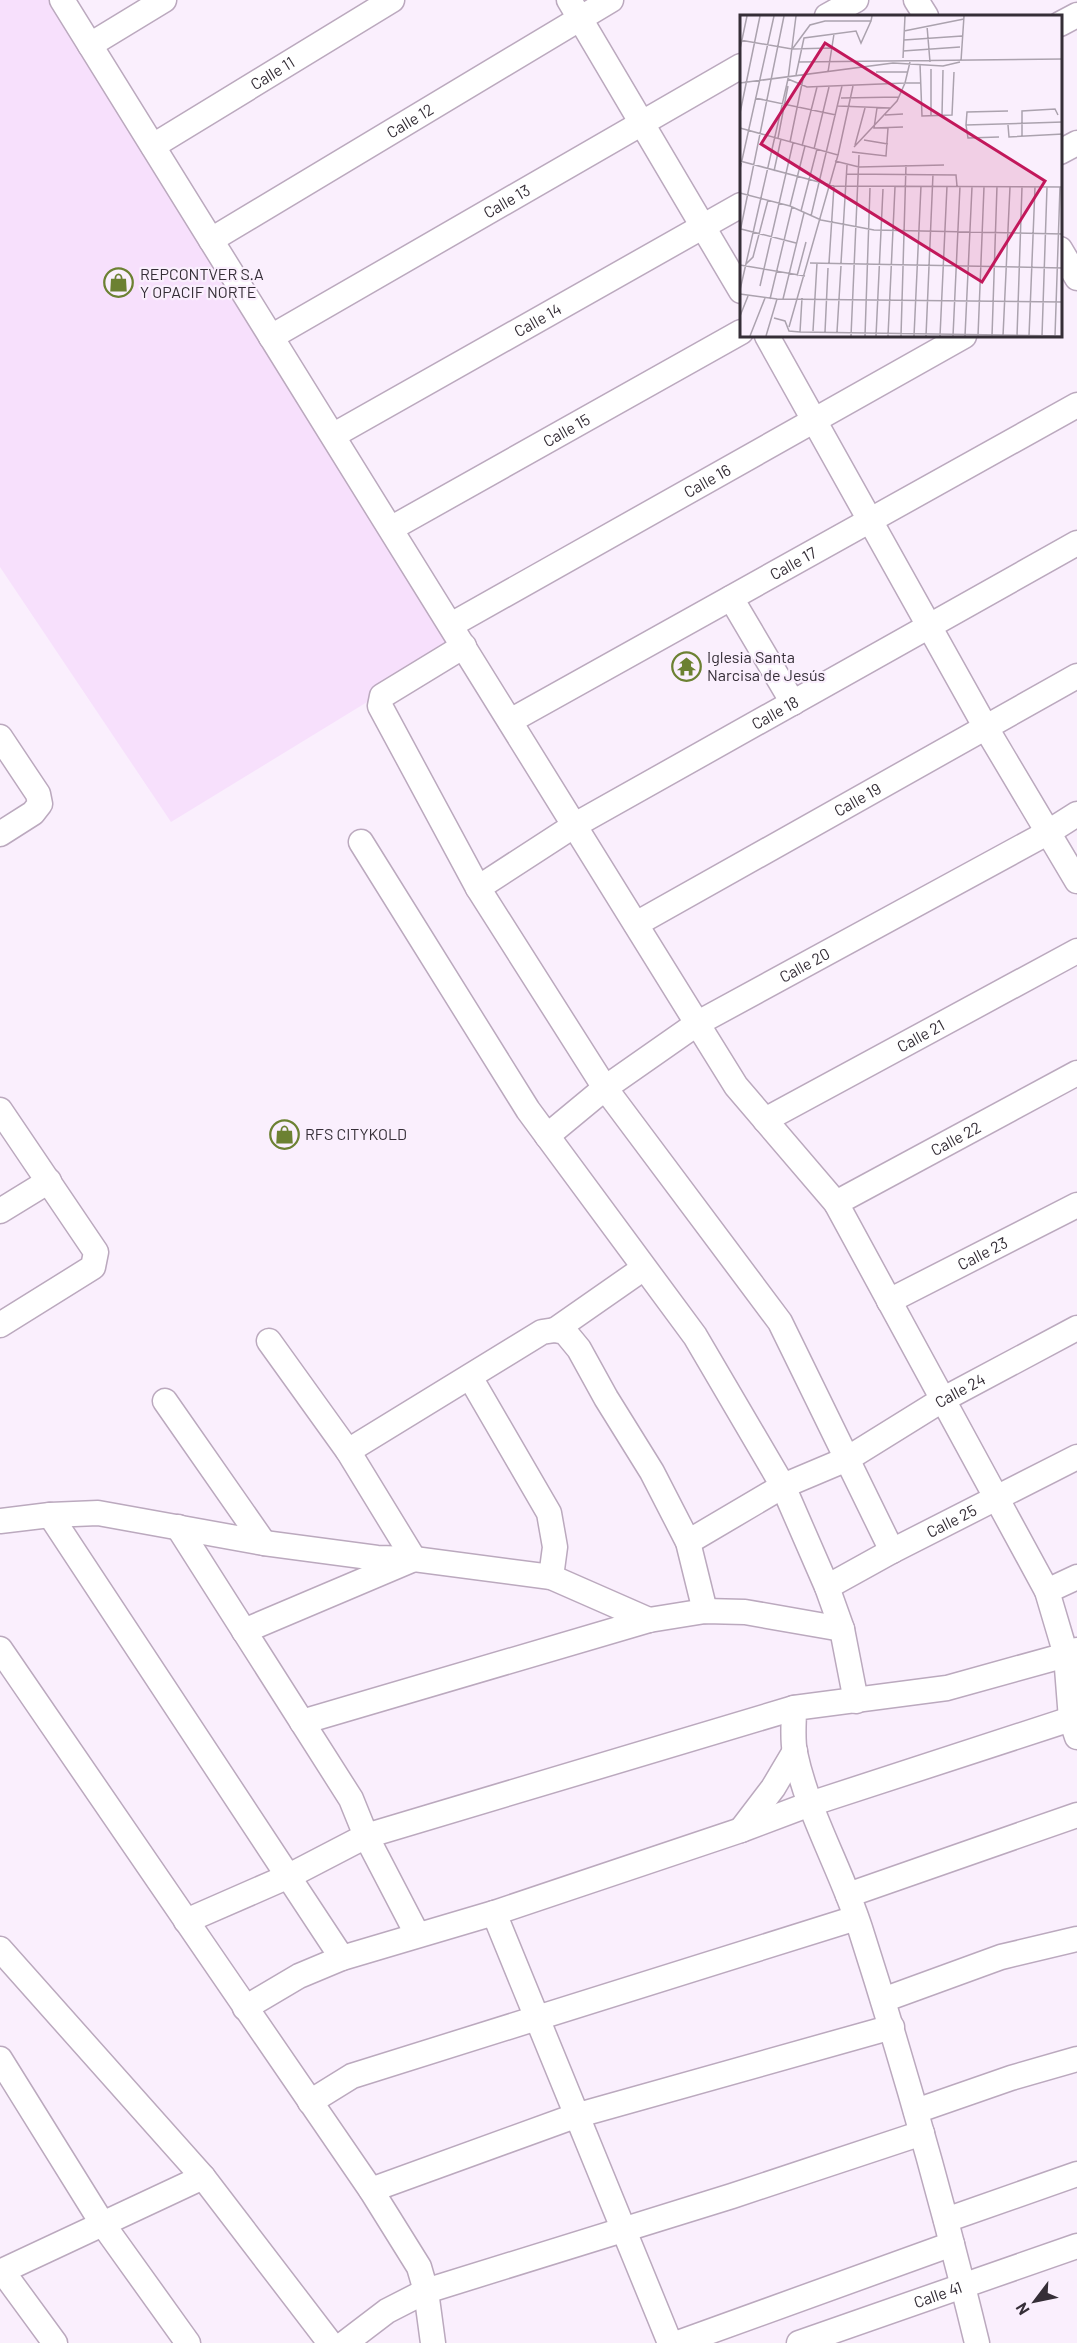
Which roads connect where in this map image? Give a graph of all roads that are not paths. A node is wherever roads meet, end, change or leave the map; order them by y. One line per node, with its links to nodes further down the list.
1 (62, 0): 12 (street)
2 (164, 0): 12 (street)
3 (392, 0): 16 (street, Calle 11)
4 (610, 0): 7 (street, Calle 12)
5 (856, 0): 8 (street)
6 (916, 0): 9 (street)
7 (575, 9): 14 (street); 20 (street, Calle 12)
8 (830, 15)
9 (925, 15)
10 (1077, 15): 11 (street)
11 (1062, 23)
12 (90, 45): 16 (street)
13 (740, 67): 14 (street, Calle 13)
14 (642, 123): 19 (street); 25 (street, Calle 13)
15 (1077, 143): 17 (street)
16 (153, 146): 20 (street)
17 (1062, 151)
18 (740, 206): 19 (street, Calle 14)
19 (703, 226): 23 (street); 30 (street, Calle 14)
20 (211, 240): 25 (street)
21 (1062, 254): 22 (street)
22 (1072, 276)
23 (740, 289)
24 (740, 333): 32 (street, Calle 15)
25 (271, 337): 30 (street)
26 (768, 338): 29 (street)
27 (960, 338): 29 (street, Calle 16)
28 (1077, 405): 31 (street, Calle 17)
29 (815, 420): 31 (street); 35 (street, Calle 16)
30 (334, 435): 32 (street)
31 (871, 520): 34 (street, Calle 17); 36 (street)
32 (392, 528): 35 (street)
33 (1077, 543): 36 (street, Calle 18)
34 (731, 598): 39 (street); 40 (street, Calle 17)
35 (451, 624): 37 (street)
36 (929, 626): 39 (street, Calle 18); 41 (street)
37 (464, 646): 40 (street); 49 (street)
38 (1077, 676): 41 (street, Calle 19)
39 (793, 703): 44 (street, Calle 18)
40 (510, 721): 44 (street)
41 (986, 728): 45 (street); 50 (street, Calle 19)
42 (0, 737): 46 (street)
43 (1077, 814): 45 (street, Calle 20)
44 (575, 825): 49 (street, Calle 18); 50 (street)
45 (1047, 833): 48 (street); 52 (street, Calle 20)
46 (0, 834)
47 (361, 842): 57 (street)
48 (1077, 881)
49 (478, 888): 54 (street)
50 (636, 924): 52 (street)
51 (1077, 951): 56 (street, Calle 21)
52 (698, 1023): 54 (street, Calle 20); 56 (street)
53 (1077, 1073): 59 (street, Calle 22)
54 (605, 1088): 57 (street, Calle 20); 73 (street)
55 (0, 1110): 58 (street)
56 (765, 1120): 59 (street)
57 (547, 1137): 62 (street)
58 (49, 1180): 61 (street); 64 (street)
59 (836, 1203): 63 (street)
60 (1077, 1205): 63 (street, Calle 23)
61 (0, 1211)
62 (644, 1268): 66 (street); 74 (street)
63 (889, 1301): 69 (street)
64 (0, 1325)
65 (1077, 1328): 69 (street, Calle 24)
66 (555, 1330): 68 (street); 79 (street)
67 (269, 1341): 71 (street)
68 (470, 1377): 71 (street); 83 (street)
69 (942, 1400): 73 (street, Calle 24); 75 (street)
70 (165, 1401): 80 (street)
71 (348, 1450): 82 (street)
72 (1077, 1457): 75 (street, Calle 25)
73 (847, 1459): 74 (street, Calle 24); 81 (street)
74 (783, 1486): 79 (street, Calle 24); 85 (street)
75 (995, 1498): 81 (street, Calle 25); 86 (street)
76 (50, 1515): 77 (street); 78 (street); 102 (street)
77 (0, 1521)
78 (178, 1527): 80 (street); 90 (street)
79 (688, 1542): 87 (street)
80 (264, 1543): 82 (street)
81 (892, 1551): 85 (street, Calle 25)
82 (414, 1559): 83 (street); 90 (street)
83 (550, 1577): 88 (street)
84 (1077, 1577): 86 (street)
85 (827, 1587): 89 (street)
86 (1047, 1591): 92 (street)
87 (705, 1611): 88 (street); 89 (street)
88 (648, 1620): 95 (street)
89 (842, 1629): 93 (street)
90 (244, 1631): 95 (street)
91 (0, 1649): 106 (street)
92 (1072, 1652): 93 (street); 96 (street)
93 (856, 1701): 94 (street)
94 (794, 1708): 97 (street); 101 (street)
95 (302, 1722): 101 (street)
96 (1075, 1724): 98 (street)
97 (795, 1751): 98 (street); 100 (street)
98 (810, 1804): 100 (street); 103 (street)
99 (1077, 1815): 103 (street)
100 (741, 1830): 104 (street)
101 (366, 1836): 102 (street); 107 (street)
102 (289, 1876): 106 (street); 110 (street)
103 (848, 1895): 105 (street)
104 (494, 1913): 107 (street); 113 (street)
105 (856, 1918): 111 (street); 113 (street)
106 (186, 1920): 112 (street)
107 (417, 1934): 110 (street)
108 (1077, 1939): 111 (street)
109 (0, 1949): 121 (street)
110 (342, 1958): 112 (street)
111 (883, 2000): 114 (street)
112 (245, 2008): 117 (street)
113 (536, 2018): 117 (street); 118 (street)
114 (892, 2027): 118 (street); 119 (street)
115 (0, 2059): 124 (street)
116 (1077, 2059): 119 (street)
117 (310, 2102): 122 (street)
118 (575, 2116): 122 (street); 125 (street)
119 (919, 2122): 123 (street); 125 (street)
120 (1077, 2174): 123 (street)
121 (203, 2177): 124 (street); 133 (street)
122 (372, 2190): 130 (street)
123 (946, 2220): 126 (street)
124 (102, 2223): 128 (street); 132 (street)
125 (624, 2229): 130 (street); 136 (street)
126 (952, 2244): 129 (street); 137 (street)
127 (1077, 2246): 129 (street, Calle 41)
128 (1, 2272): 131 (street)
129 (963, 2285): 138 (street, Calle 41); 139 (street)
130 (426, 2291): 134 (street); 135 (street)
131 (55, 2343)
132 (188, 2343)
133 (330, 2343)
134 (345, 2343)
135 (433, 2343)
136 (670, 2343)
137 (678, 2343)
138 (799, 2343)
139 (977, 2343)

